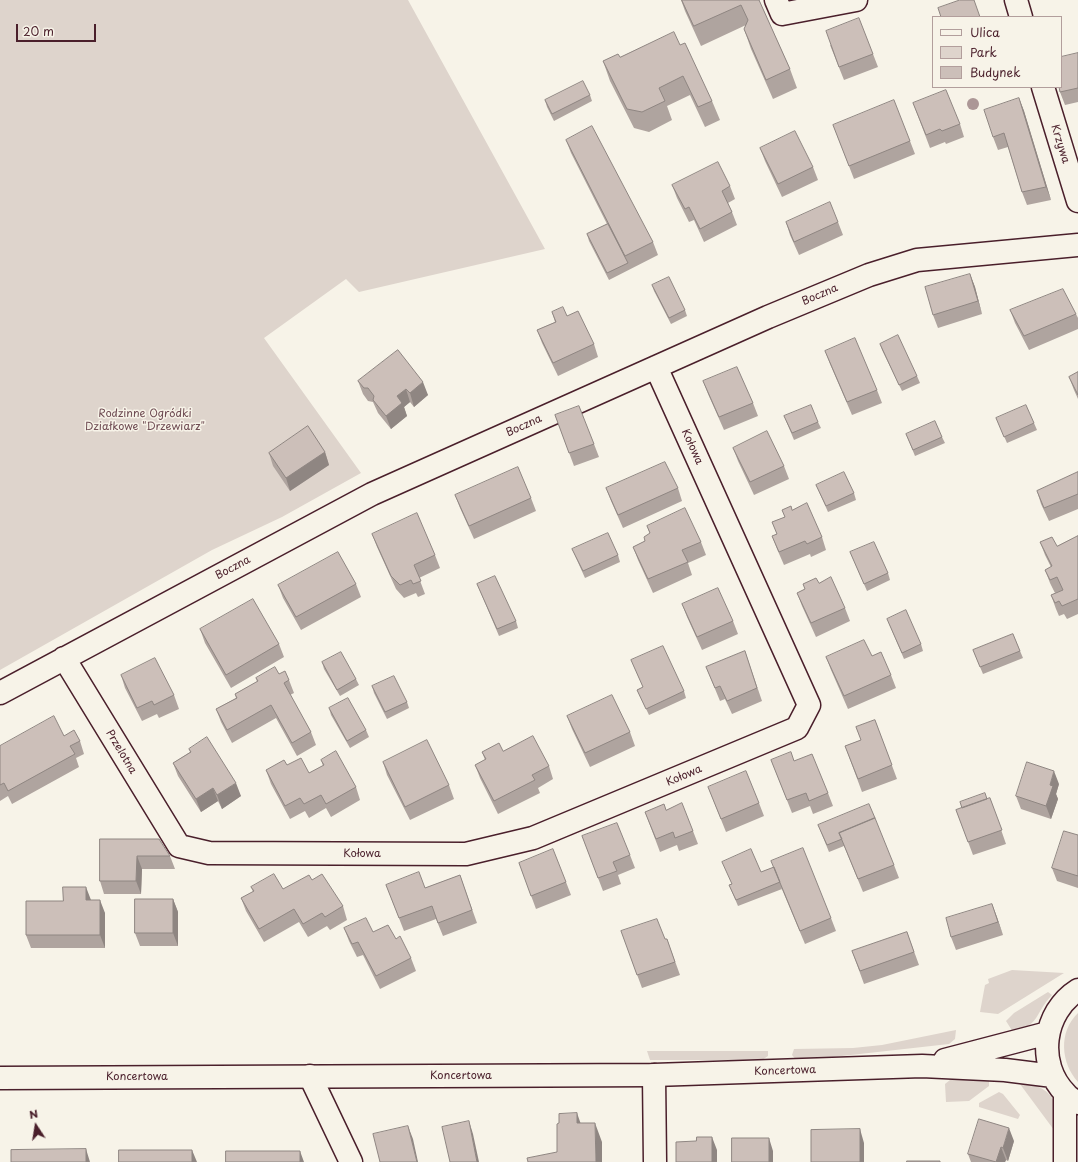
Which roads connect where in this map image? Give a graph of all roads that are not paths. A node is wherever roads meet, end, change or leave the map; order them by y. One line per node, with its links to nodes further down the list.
1 (776, 0): 2 (street)
2 (856, 0)
3 (1016, 0): 4 (street)
4 (1021, 16)
5 (1043, 88): 6 (street, Krzywa)
6 (1078, 201)
7 (1078, 245): 8 (street, Boczna)
8 (656, 367): 9 (street, Boczna); 11 (street, Kołowa)
9 (64, 658): 10 (street, Boczna); 11 (street, Przelotna)
10 (0, 693)
11 (179, 846)
12 (1078, 990): 13 (street)
13 (1048, 1033): 14 (street, Koncertowa); 17 (street)
14 (922, 1066): 15 (street, Koncertowa); 17 (street, Koncertowa)
15 (654, 1075): 16 (street, Koncertowa); 21 (street)
16 (310, 1076): 18 (street, Koncertowa); 20 (street)
17 (1053, 1076): 19 (street)
18 (0, 1078)
19 (1072, 1099): 22 (street)
20 (351, 1162)
21 (655, 1162)
22 (1065, 1162)

